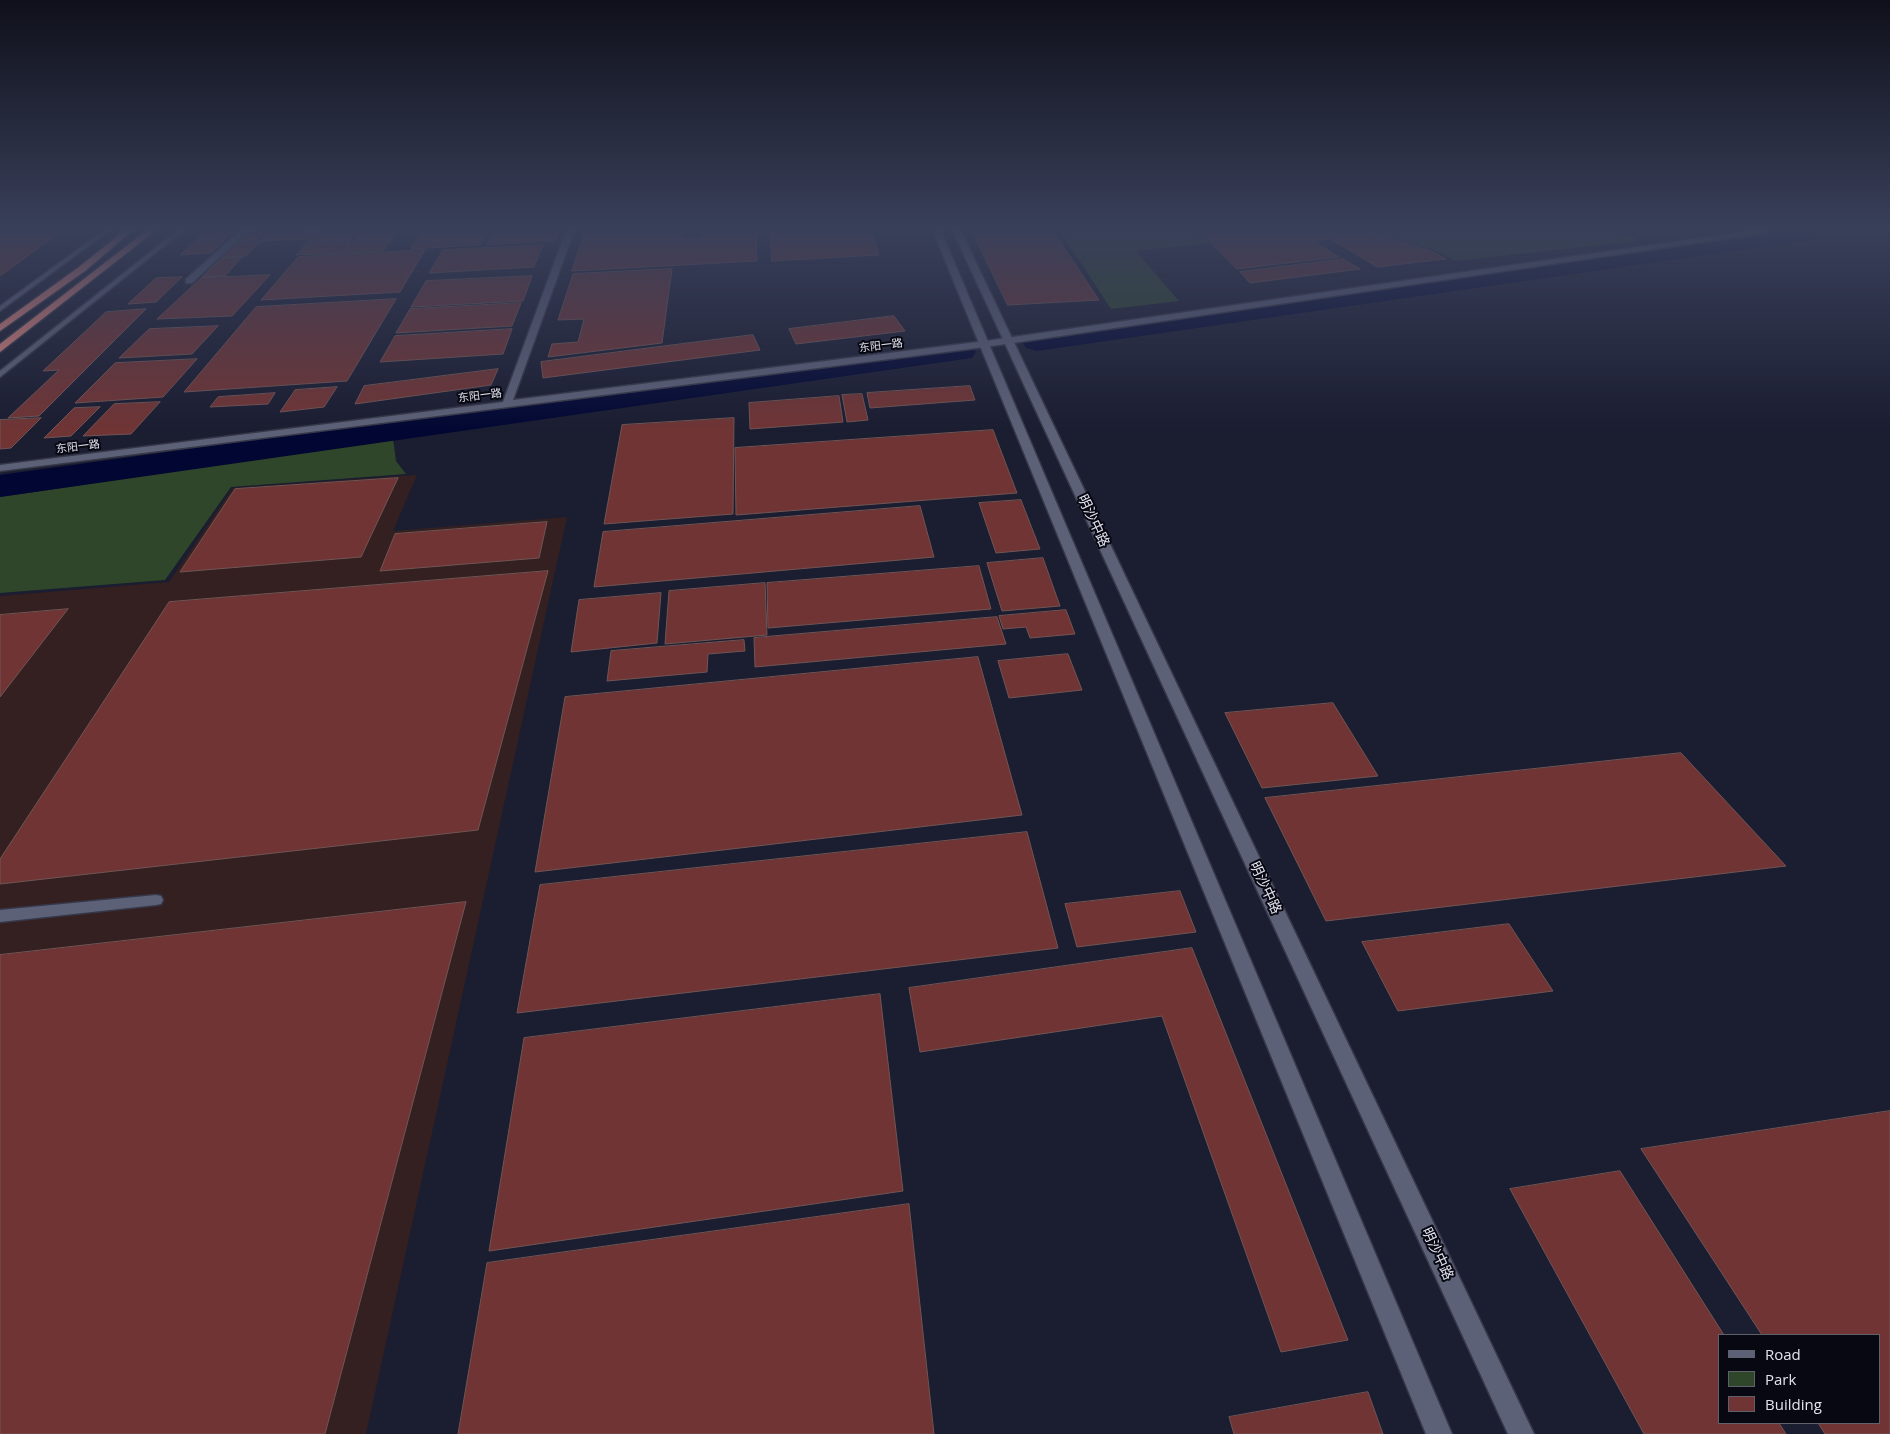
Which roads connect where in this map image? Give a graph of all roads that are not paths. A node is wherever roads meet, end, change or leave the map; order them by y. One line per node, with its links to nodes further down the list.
1 (15, 298): 9 (lane)
2 (42, 298): 10 (highway)
3 (65, 298): 13 (highway)
4 (96, 298): 14 (lane)
5 (546, 298): 15 (street)
6 (965, 298): 12 (street)
7 (988, 298): 11 (street, 明沙中路)
8 (1304, 298): 11 (street, 东阳一路)
9 (0, 309)
10 (0, 328)
11 (1008, 341): 12 (street, 东阳一路); 20 (street, 明沙中路)
12 (985, 344): 15 (street, 东阳一路); 19 (street)
13 (0, 349)
14 (0, 375)
15 (507, 404): 16 (street, 东阳一路)
16 (0, 468)
17 (156, 900): 18 (lane)
18 (0, 916)
19 (1439, 1434)
20 (1521, 1434)

